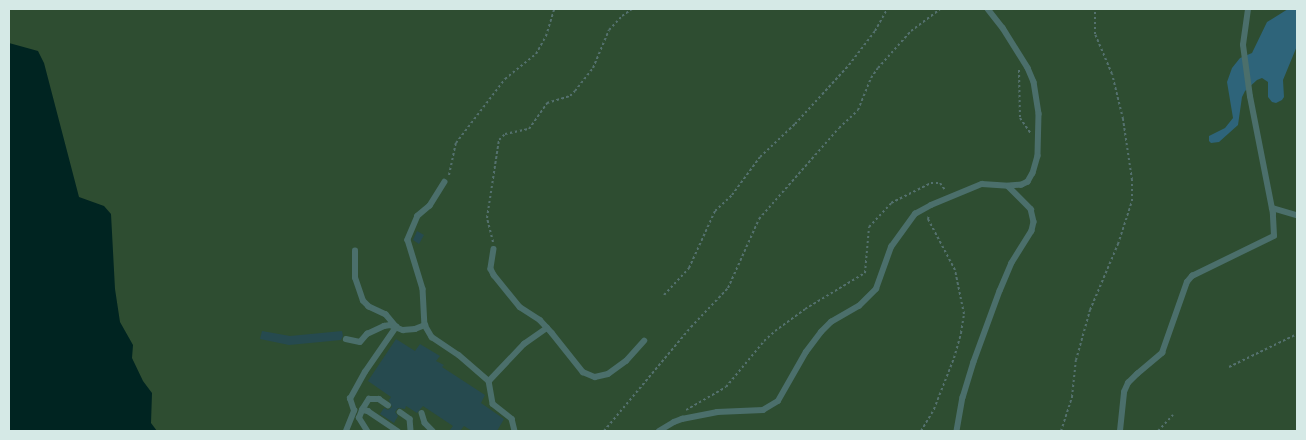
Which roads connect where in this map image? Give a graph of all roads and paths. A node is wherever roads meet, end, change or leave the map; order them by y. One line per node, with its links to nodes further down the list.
1 (554, 9): 10 (path)
2 (632, 9): 14 (path)
3 (887, 9): 16 (path)
4 (940, 9): 36 (path)
5 (988, 9): 9 (lane)
6 (1095, 9): 39 (path)
7 (1248, 9): 12 (lane)
8 (1019, 66): 9 (path)
9 (1037, 143): 11 (lane)
10 (445, 182): 17 (lane)
11 (1008, 186): 37 (lane); 38 (lane)
12 (1272, 208): 13 (lane); 40 (lane)
13 (1297, 215)
14 (494, 249): 19 (lane)
15 (355, 251): 18 (lane)
16 (664, 296)
17 (425, 325): 18 (lane); 24 (lane)
18 (396, 327): 21 (lane); 26 (lane)
19 (547, 328): 22 (lane); 24 (lane)
20 (1297, 334): 23 (path)
21 (346, 339)
22 (644, 341)
23 (1229, 367)
24 (489, 381): 35 (lane)
25 (388, 405): 26 (lane)
26 (358, 411): 30 (lane); 31 (lane); 32 (lane)
27 (400, 412): 33 (lane)
28 (422, 412): 34 (lane)
29 (1173, 415): 41 (path)
30 (346, 431)
31 (367, 431)
32 (398, 431)
33 (412, 431)
34 (434, 431)
35 (515, 431)
36 (604, 431)
37 (659, 431)
38 (956, 431)
39 (1061, 431)
40 (1120, 431)
41 (1158, 431)

